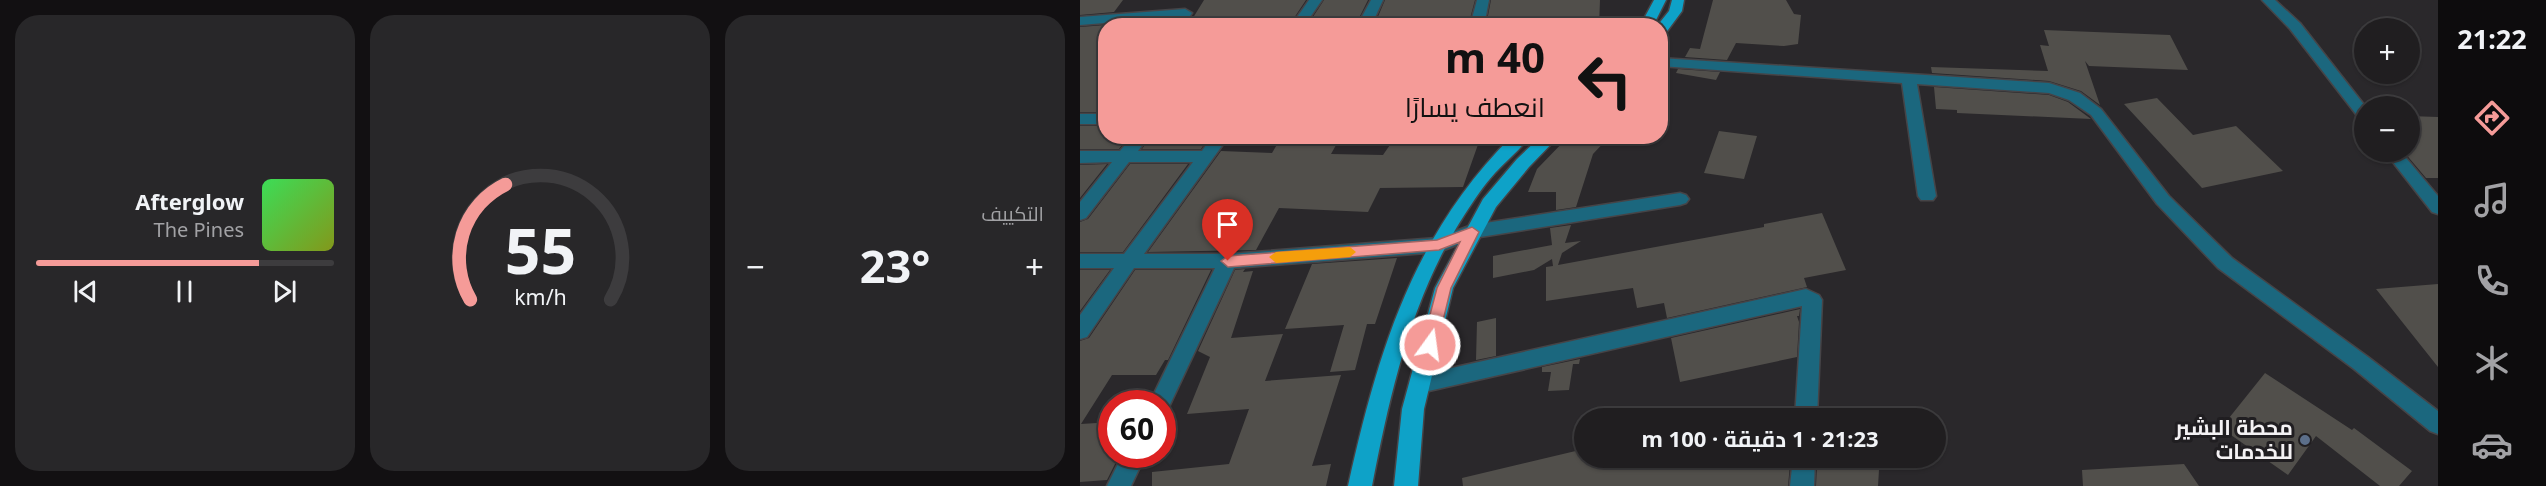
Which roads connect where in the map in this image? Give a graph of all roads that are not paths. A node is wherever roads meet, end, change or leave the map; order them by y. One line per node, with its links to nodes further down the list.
1 (1195, 0): 8 (street)
2 (1316, 0): 11 (street)
3 (1377, 0): 12 (street)
4 (1483, 0): 13 (street)
5 (1660, 0): 14 (main road)
6 (1678, 0): 17 (main road)
7 (2268, 0): 20 (street)
8 (1185, 13): 9 (street); 10 (street)
9 (1119, 18)
10 (1182, 18)
11 (1303, 18)
12 (1368, 18)
13 (1479, 18)
14 (1650, 18)
15 (1098, 20): 16 (street)
16 (1080, 21)
17 (1668, 21)
18 (1668, 63): 19 (street)
19 (1909, 79): 31 (street); 44 (street)
20 (2354, 102)
21 (1080, 119): 22 (street)
22 (1098, 119)
23 (1135, 144): 29 (street)
24 (1215, 144): 27 (street)
25 (1510, 144): 36 (main road)
26 (1543, 144): 35 (main road)
27 (1206, 156): 29 (street); 39 (street)
28 (1080, 157): 29 (street)
29 (1125, 157): 34 (street)
30 (2401, 162): 33 (street)
31 (1927, 196)
32 (1680, 199): 35 (street)
33 (2438, 208)
34 (1080, 214)
35 (1472, 232): 36 (street); 41 (main road)
36 (1439, 245): 38 (street); 48 (main road)
37 (1080, 261): 39 (street)
38 (1228, 261): 39 (street); 42 (street)
39 (1128, 262): 40 (street)
40 (1080, 331)
41 (1420, 384): 43 (street); 49 (main road)
42 (1166, 390)
43 (1807, 408)
44 (2438, 424)
45 (1128, 468): 47 (street)
46 (1803, 468): 50 (street)
47 (1119, 486)
48 (1360, 486)
49 (1406, 486)
50 (1802, 486)

